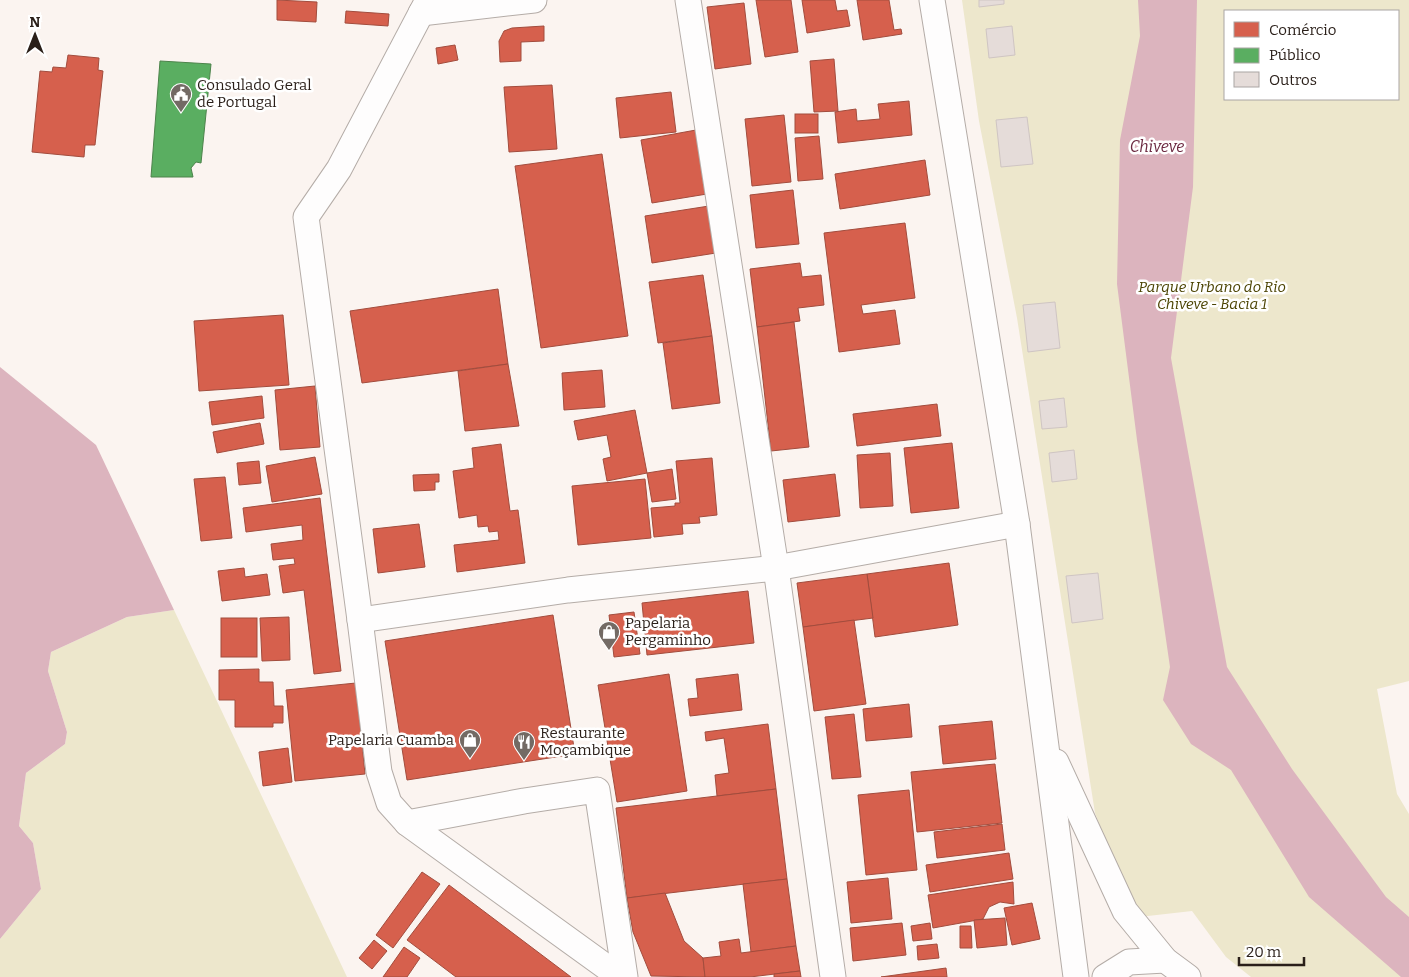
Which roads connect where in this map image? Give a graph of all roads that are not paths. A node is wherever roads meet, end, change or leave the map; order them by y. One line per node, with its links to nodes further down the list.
1 (534, 0): 4 (street)
2 (688, 0): 6 (street)
3 (932, 0): 5 (street)
4 (425, 7): 7 (street)
5 (1017, 524): 6 (street); 8 (street)
6 (776, 568): 7 (street); 13 (street)
7 (360, 620): 9 (street)
8 (1046, 739): 10 (street); 14 (street)
9 (407, 823): 11 (street); 12 (street)
10 (1166, 960): 15 (street); 16 (street)
11 (620, 977)
12 (625, 977)
13 (833, 977)
14 (1076, 977)
15 (1105, 977)
16 (1188, 977)

